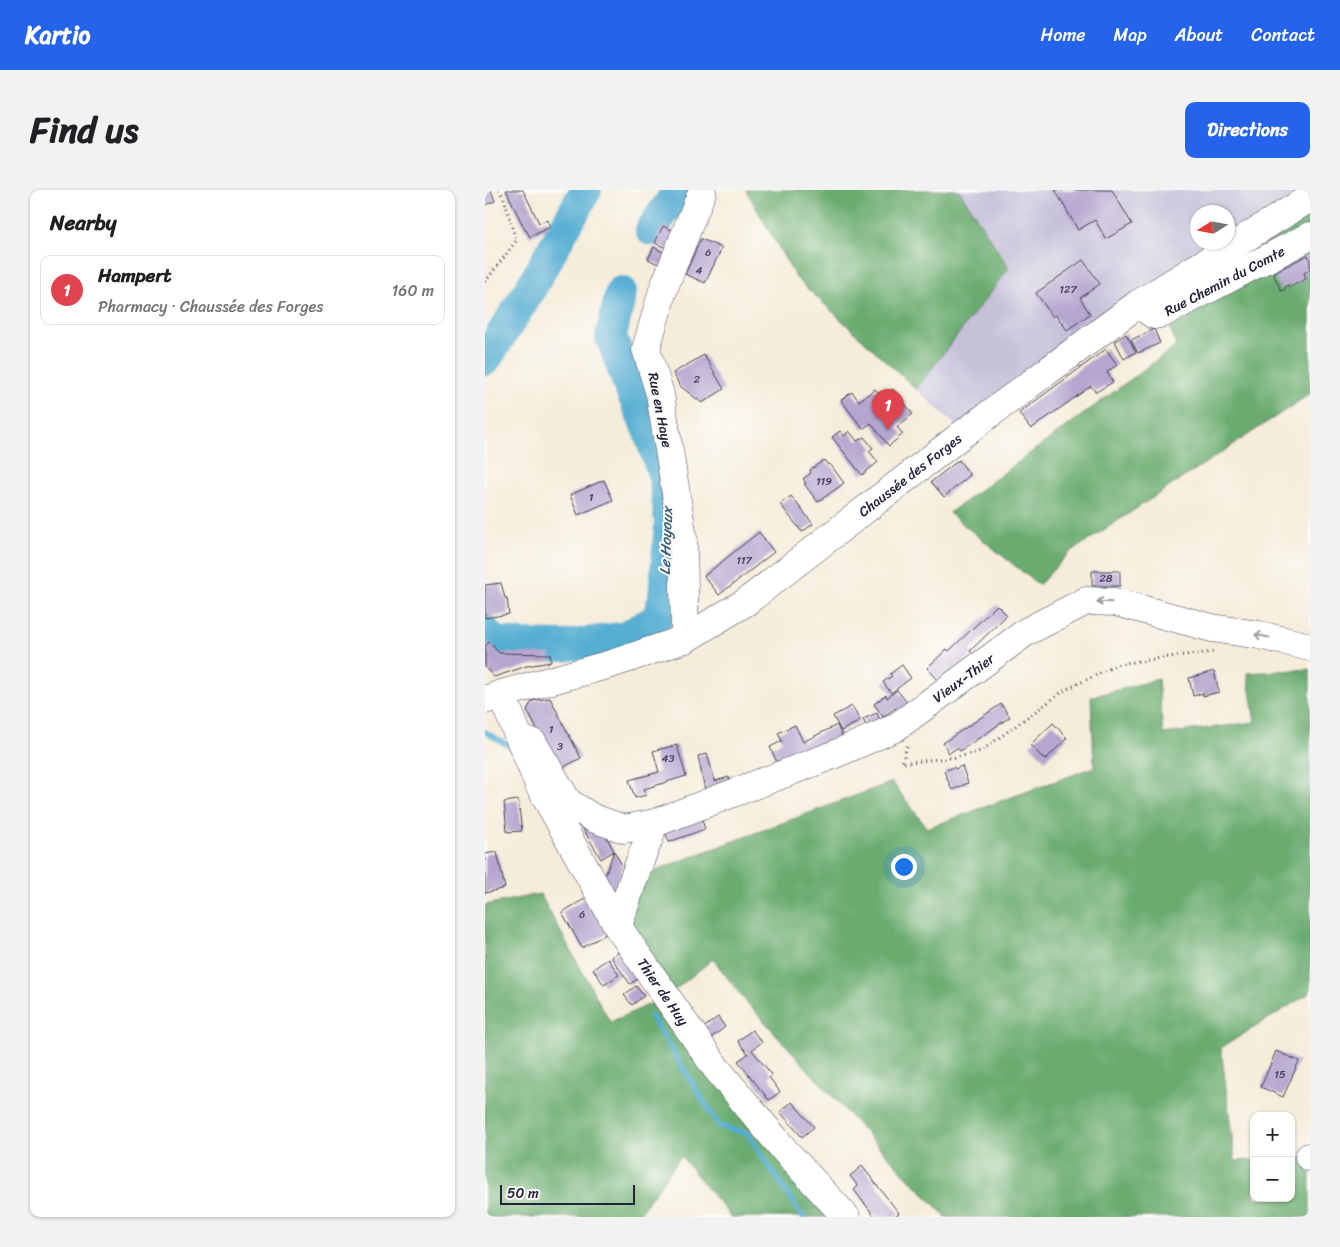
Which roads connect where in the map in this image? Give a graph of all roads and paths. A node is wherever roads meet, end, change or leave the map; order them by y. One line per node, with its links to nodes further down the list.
1 (499, 190): 5 (path)
2 (702, 192): 7 (street, Rue en Haye)
3 (1310, 198): 6 (street, Chaussée des Forges)
4 (1310, 236): 6 (street, Rue Chemin du Comte)
5 (485, 282)
6 (1138, 304): 7 (street, Chaussée des Forges)
7 (685, 639): 10 (street, Chaussée des Forges)
8 (1310, 647): 13 (street, Vieux-Thier, one-way to 13)
9 (1221, 652): 12 (path)
10 (493, 697): 11 (street, Thier de Huy)
11 (520, 740): 13 (street, Vieux-Thier); 14 (street, Thier de Huy)
12 (908, 742)
13 (655, 823): 14 (street)
14 (618, 927): 15 (street, Thier de Huy)
15 (816, 1184): 16 (street); 17 (street, Thier de Huy)
16 (835, 1217)
17 (846, 1217)

